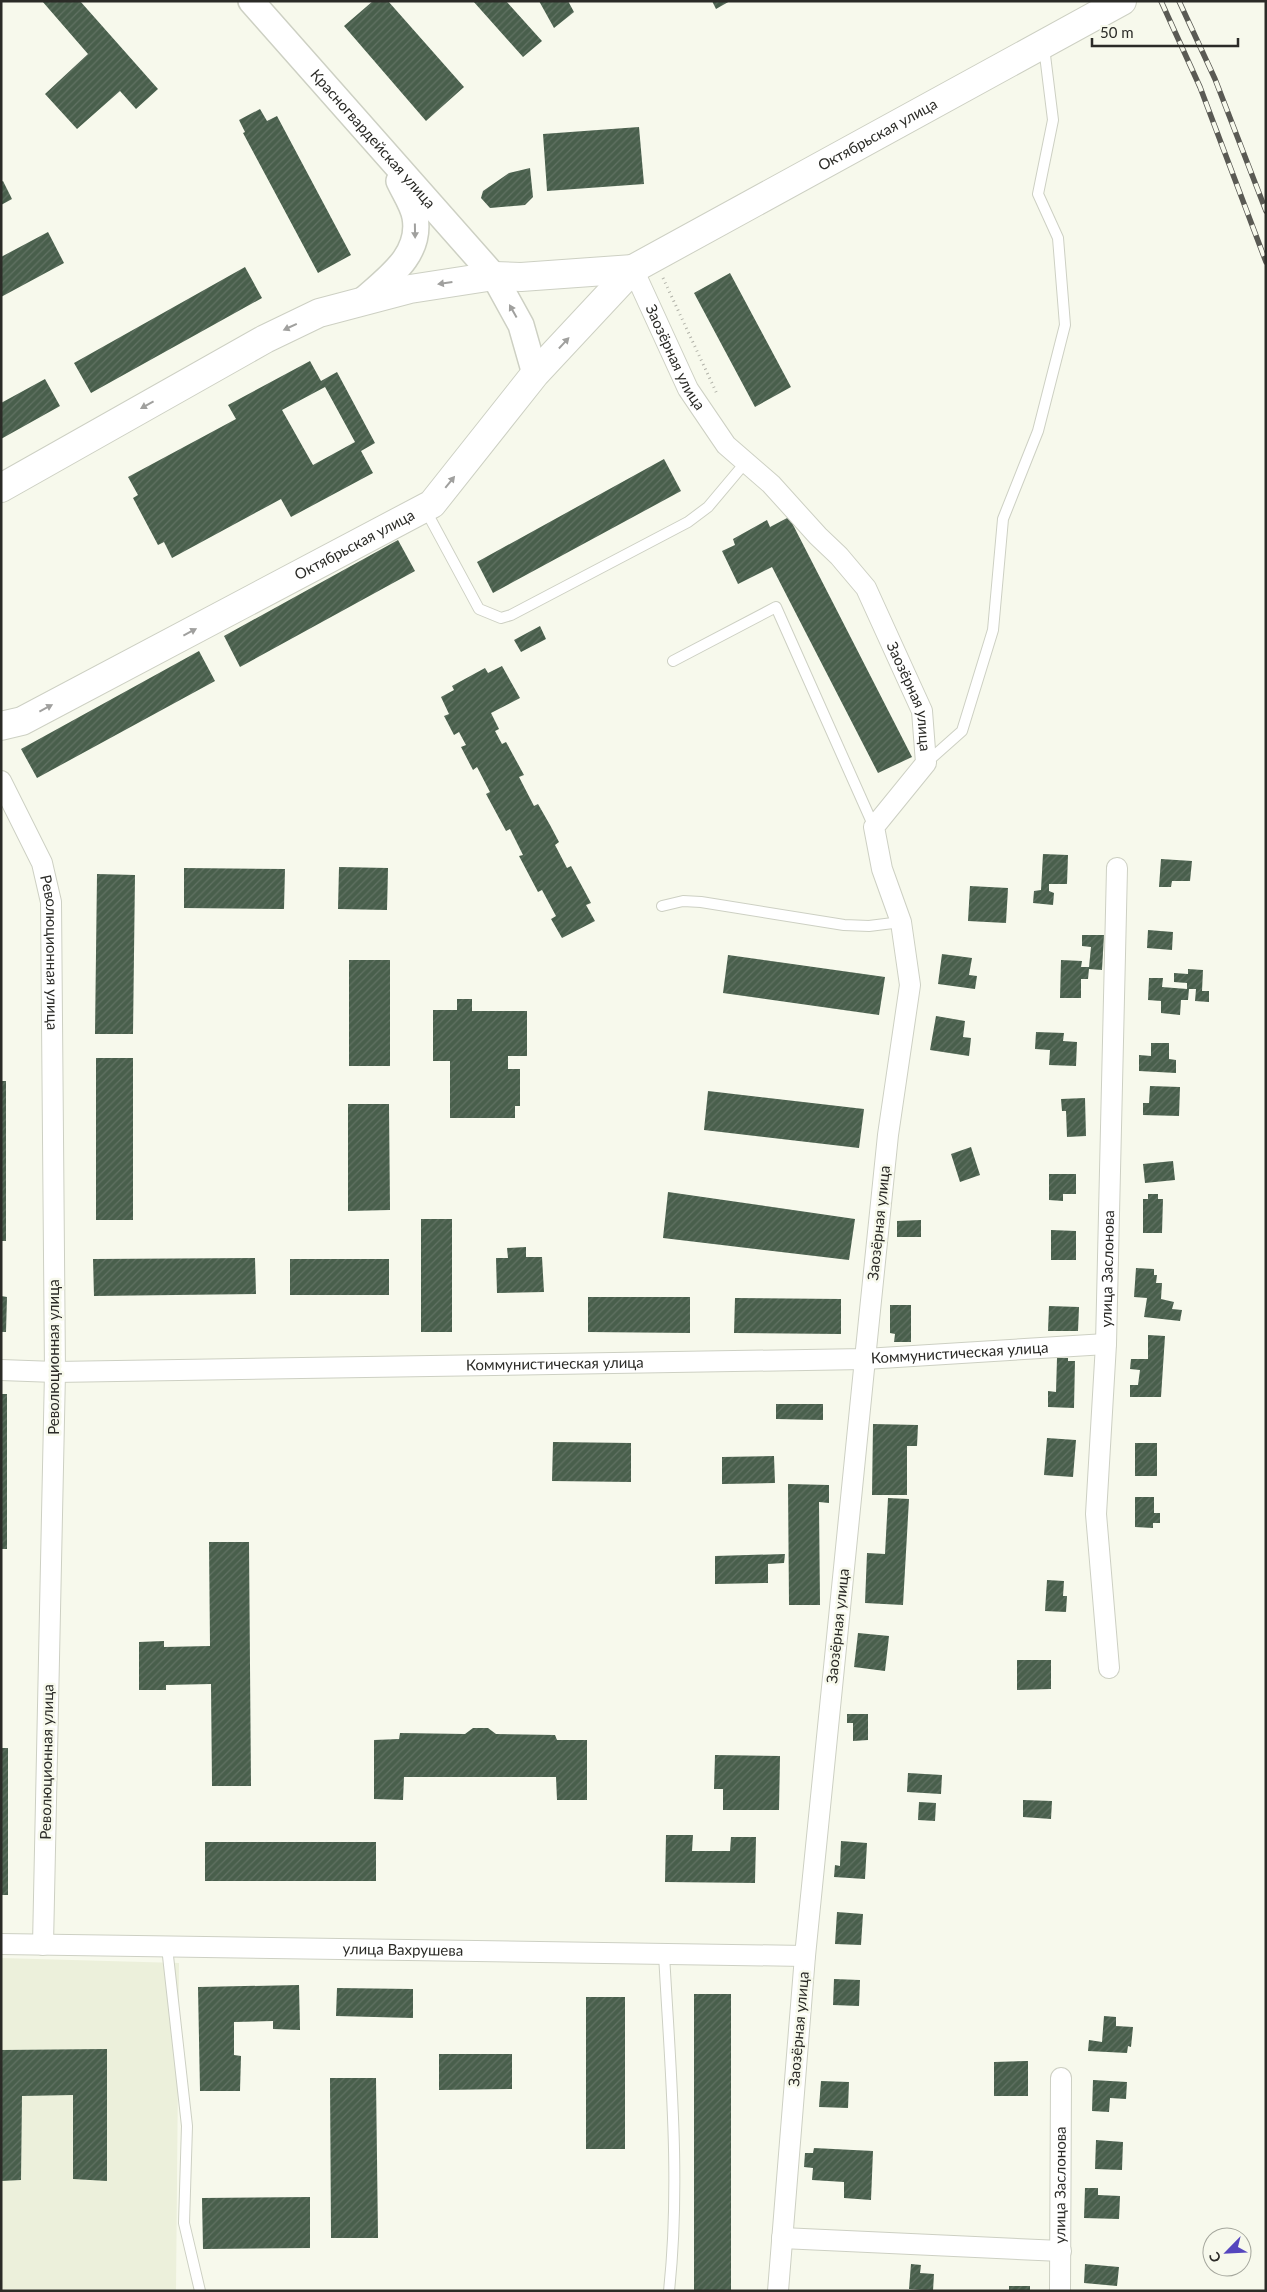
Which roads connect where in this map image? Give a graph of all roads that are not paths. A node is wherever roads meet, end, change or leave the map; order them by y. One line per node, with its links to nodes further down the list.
1 (251, 1): 4 (street, Красногвардейская улица)
2 (1122, 1): 3 (main road, Октябрьская улица)
3 (1044, 44): 5 (main road, Октябрьская улица); 14 (lane)
4 (386, 154): 6 (street, Красногвардейская улица); 7 (street, one-way to 7)
5 (644, 263): 6 (main road, Октябрьская улица); 8 (main road, Октябрьская улица, one-way to 5); 9 (street, Заозёрная улица)
6 (494, 276): 7 (main road, Октябрьская улица, one-way to 7); 8 (street, Красногвардейская улица, one-way to 6)
7 (361, 302): 10 (main road, Октябрьская улица, one-way to 10)
8 (535, 374): 11 (main road, Октябрьская улица, one-way to 8)
9 (744, 463): 11 (lane); 14 (street, Заозёрная улица)
10 (1, 488)
11 (424, 508): 13 (main road, Октябрьская улица, one-way to 11)
12 (673, 661): 16 (lane)
13 (1, 726)
14 (926, 763): 16 (street, Заозёрная улица)
15 (1, 781): 23 (street, Революционная улица)
16 (874, 827): 19 (street, Заозёрная улица)
17 (1118, 868): 20 (street, улица Заслонова)
18 (662, 906): 19 (lane)
19 (901, 922): 21 (street, Заозёрная улица)
20 (1106, 1344): 21 (street, Коммунистическая улица); 24 (street, улица Заслонова)
21 (865, 1359): 23 (street, Коммунистическая улица); 29 (street, Заозёрная улица)
22 (1, 1370): 23 (street, Коммунистическая улица)
23 (55, 1372): 26 (street, Революционная улица)
24 (1109, 1668)
25 (1, 1944): 26 (street, улица Вахрушева)
26 (43, 1945): 27 (street, улица Вахрушева)
27 (167, 1947): 28 (street, улица Вахрушева); 33 (lane)
28 (664, 1954): 29 (street, улица Вахрушева); 34 (lane)
29 (805, 1956): 31 (street, Заозёрная улица)
30 (1061, 2078): 32 (street, улица Заслонова)
31 (782, 2238): 32 (street); 35 (street, Заозёрная улица)
32 (1061, 2251): 36 (street, улица Заслонова)
33 (200, 2291)
34 (669, 2291)
35 (778, 2291)
36 (1060, 2291)

